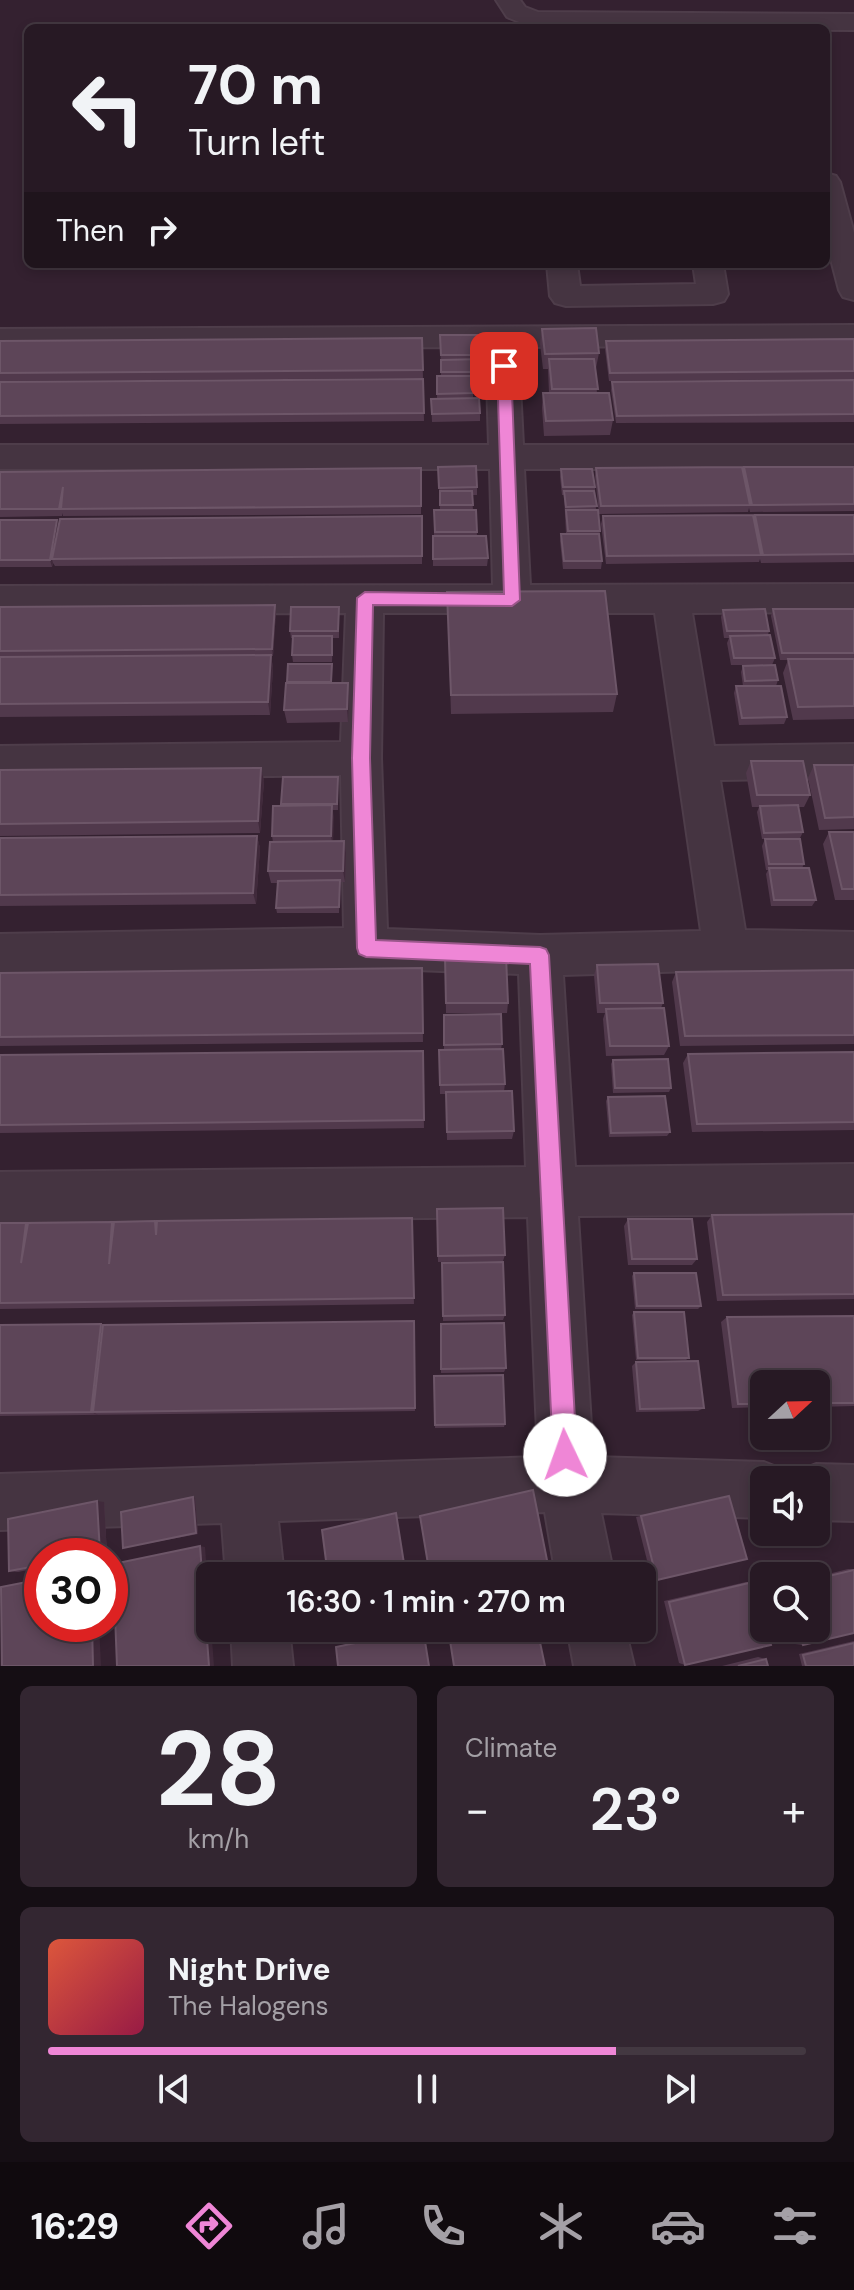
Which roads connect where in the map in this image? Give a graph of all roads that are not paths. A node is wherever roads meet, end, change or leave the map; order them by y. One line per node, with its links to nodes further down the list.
1 (508, 0): 2 (street)
2 (539, 16): 3 (street)
3 (665, 16): 4 (street)
4 (783, 16): 5 (street)
5 (854, 22)
6 (830, 197): 9 (street)
7 (562, 268): 8 (street)
8 (709, 268)
9 (854, 290)
10 (854, 335): 11 (street)
11 (502, 337): 12 (street); 13 (street)
12 (0, 339)
13 (508, 455): 14 (street); 15 (street); 20 (street)
14 (0, 457)
15 (854, 457)
16 (365, 598): 19 (street); 20 (street); 21 (street)
17 (671, 598): 18 (street); 20 (street); 24 (street)
18 (854, 598)
19 (0, 600)
20 (512, 600)
21 (361, 758): 23 (street); 25 (street)
22 (854, 761): 24 (street)
23 (0, 763)
24 (697, 763): 26 (street)
25 (366, 948): 28 (street); 29 (street)
26 (726, 950): 27 (street); 29 (street)
27 (854, 952)
28 (0, 954)
29 (540, 955): 31 (street)
30 (854, 1189): 31 (street)
31 (552, 1192): 32 (street); 33 (street)
32 (0, 1197)
33 (567, 1484): 34 (street); 36 (street); 40 (street)
34 (750, 1490)
35 (830, 1492): 37 (street)
36 (248, 1493): 38 (street); 39 (street)
37 (854, 1493)
38 (0, 1502)
39 (254, 1562)
40 (582, 1562)
41 (261, 1642): 43 (street)
42 (599, 1642): 44 (street)
43 (263, 1666)
44 (604, 1666)

